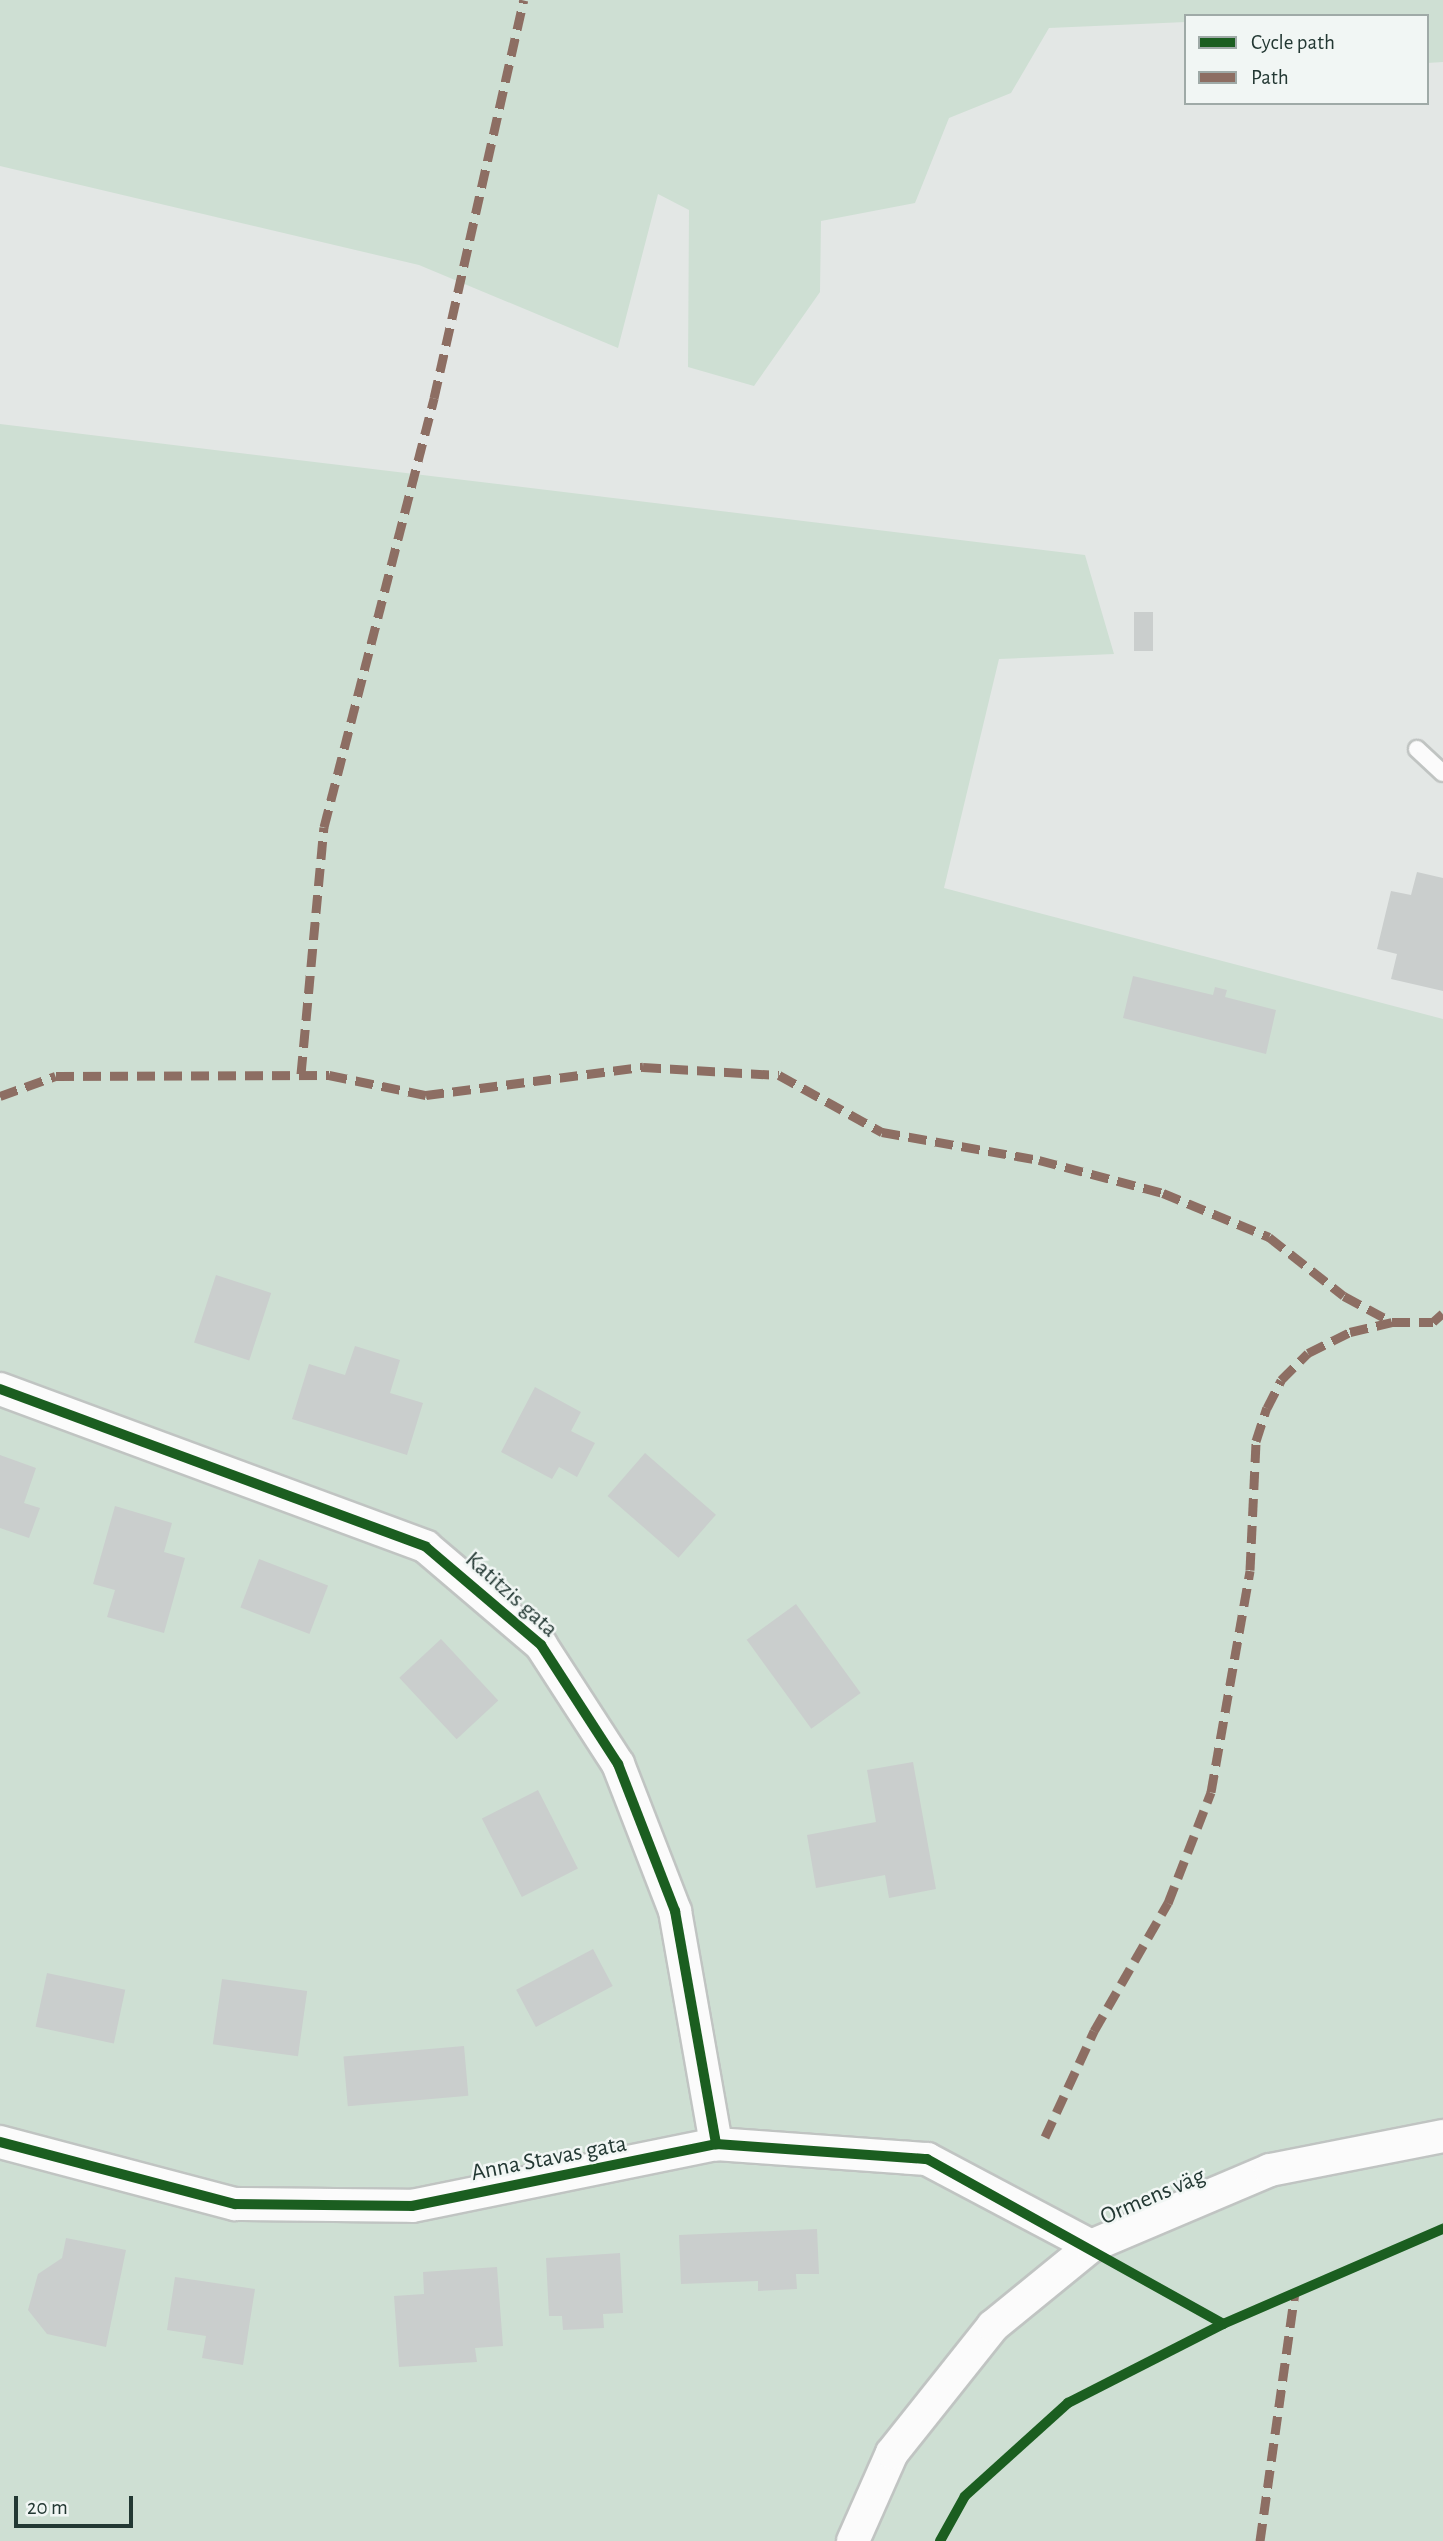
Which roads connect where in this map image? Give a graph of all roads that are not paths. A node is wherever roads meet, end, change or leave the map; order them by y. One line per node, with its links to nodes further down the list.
1 (1416, 749): 2 (lane)
2 (1443, 773)
3 (0, 1389): 6 (street, Katitzis gata)
4 (1443, 2136): 7 (street, Ormens väg)
5 (0, 2142): 6 (street, Anna Stavas gata)
6 (716, 2144): 7 (street, Anna Stavas gata)
7 (1091, 2246): 8 (street, Ormens väg)
8 (853, 2541)

